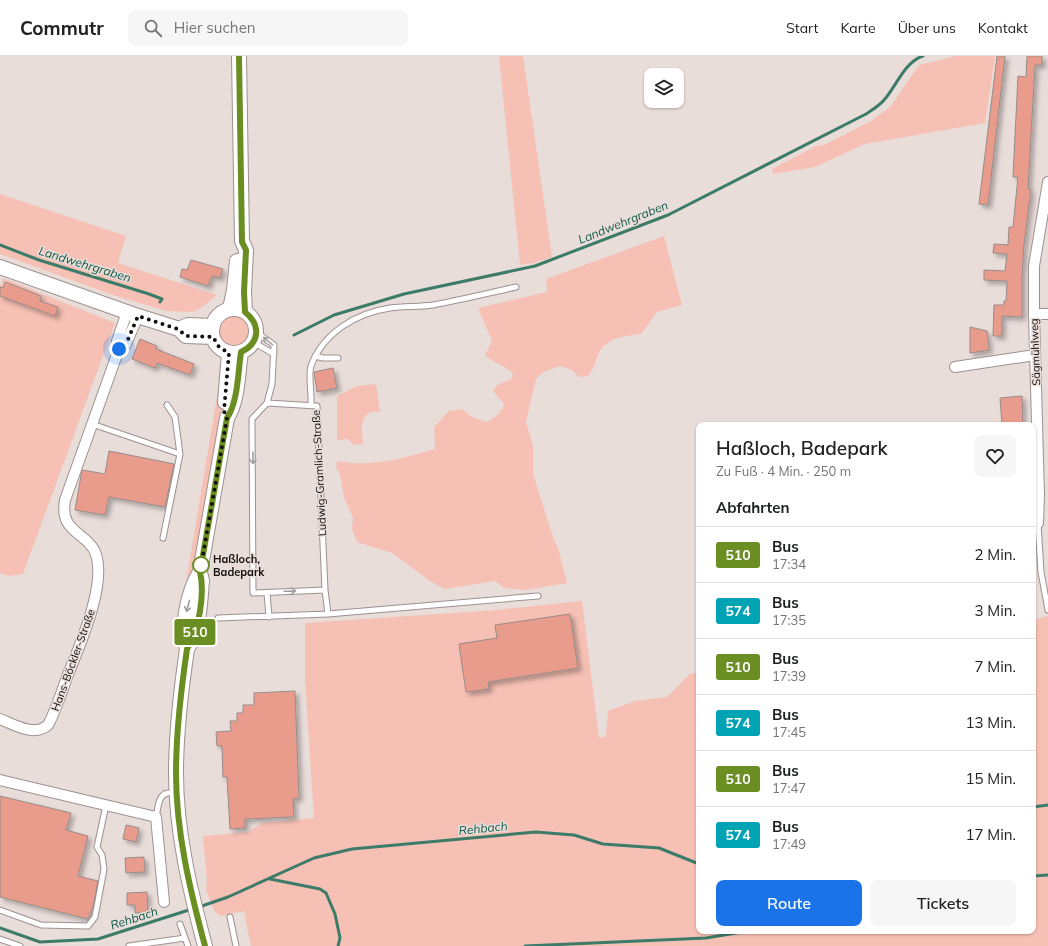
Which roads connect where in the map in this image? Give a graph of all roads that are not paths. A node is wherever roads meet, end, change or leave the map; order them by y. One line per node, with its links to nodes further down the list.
1 (239, 56): 3 (main road)
2 (1048, 182): 9 (street, Sägmühlweg)
3 (242, 242): 6 (main road); 7 (main road)
4 (0, 267): 8 (main road)
5 (516, 287): 16 (lane)
6 (230, 309): 7 (main road); 11 (main road)
7 (245, 312): 12 (main road)
8 (132, 314): 11 (main road); 22 (street, Hans-Böckler-Straße)
9 (1034, 314): 10 (street); 15 (street, Sägmühlweg)
10 (1048, 314)
11 (213, 331): 13 (main road)
12 (255, 337): 13 (main road); 14 (lane); 14 (lane, one-way to 12)
13 (235, 352): 48 (main road)
14 (274, 354): 19 (lane)
15 (1035, 355): 18 (street); 24 (street, Sägmühlweg)
16 (315, 356): 17 (lane); 21 (lane)
17 (338, 358)
18 (955, 367)
19 (267, 403): 21 (lane, Ludwig-Gramlich-Straße); 28 (lane, one-way to 28)
20 (166, 405): 23 (lane)
21 (311, 406): 27 (lane, Ludwig-Gramlich-Straße)
22 (92, 424): 23 (lane); 34 (street, Hans-Böckler-Straße)
23 (180, 454): 26 (lane)
24 (1043, 494): 25 (street, Sägmühlweg)
25 (1038, 523): 30 (lane)
26 (163, 538)
27 (325, 590): 28 (lane, one-way to 27); 31 (lane, Ludwig-Gramlich-Straße)
28 (267, 592): 32 (lane)
29 (538, 596): 31 (lane)
30 (1048, 610)
31 (328, 614): 32 (lane)
32 (268, 616): 33 (lane)
33 (218, 618)
34 (0, 719)
35 (0, 780): 37 (street)
36 (168, 793): 38 (lane)
37 (106, 805): 38 (street); 40 (lane)
38 (156, 817): 39 (street)
39 (164, 902)
40 (0, 910)
41 (230, 917): 49 (lane)
42 (180, 924): 43 (lane)
43 (186, 938): 46 (lane); 47 (lane)
44 (0, 939): 45 (lane)
45 (20, 946)
46 (129, 946)
47 (188, 946)
48 (206, 946)
49 (236, 946)

